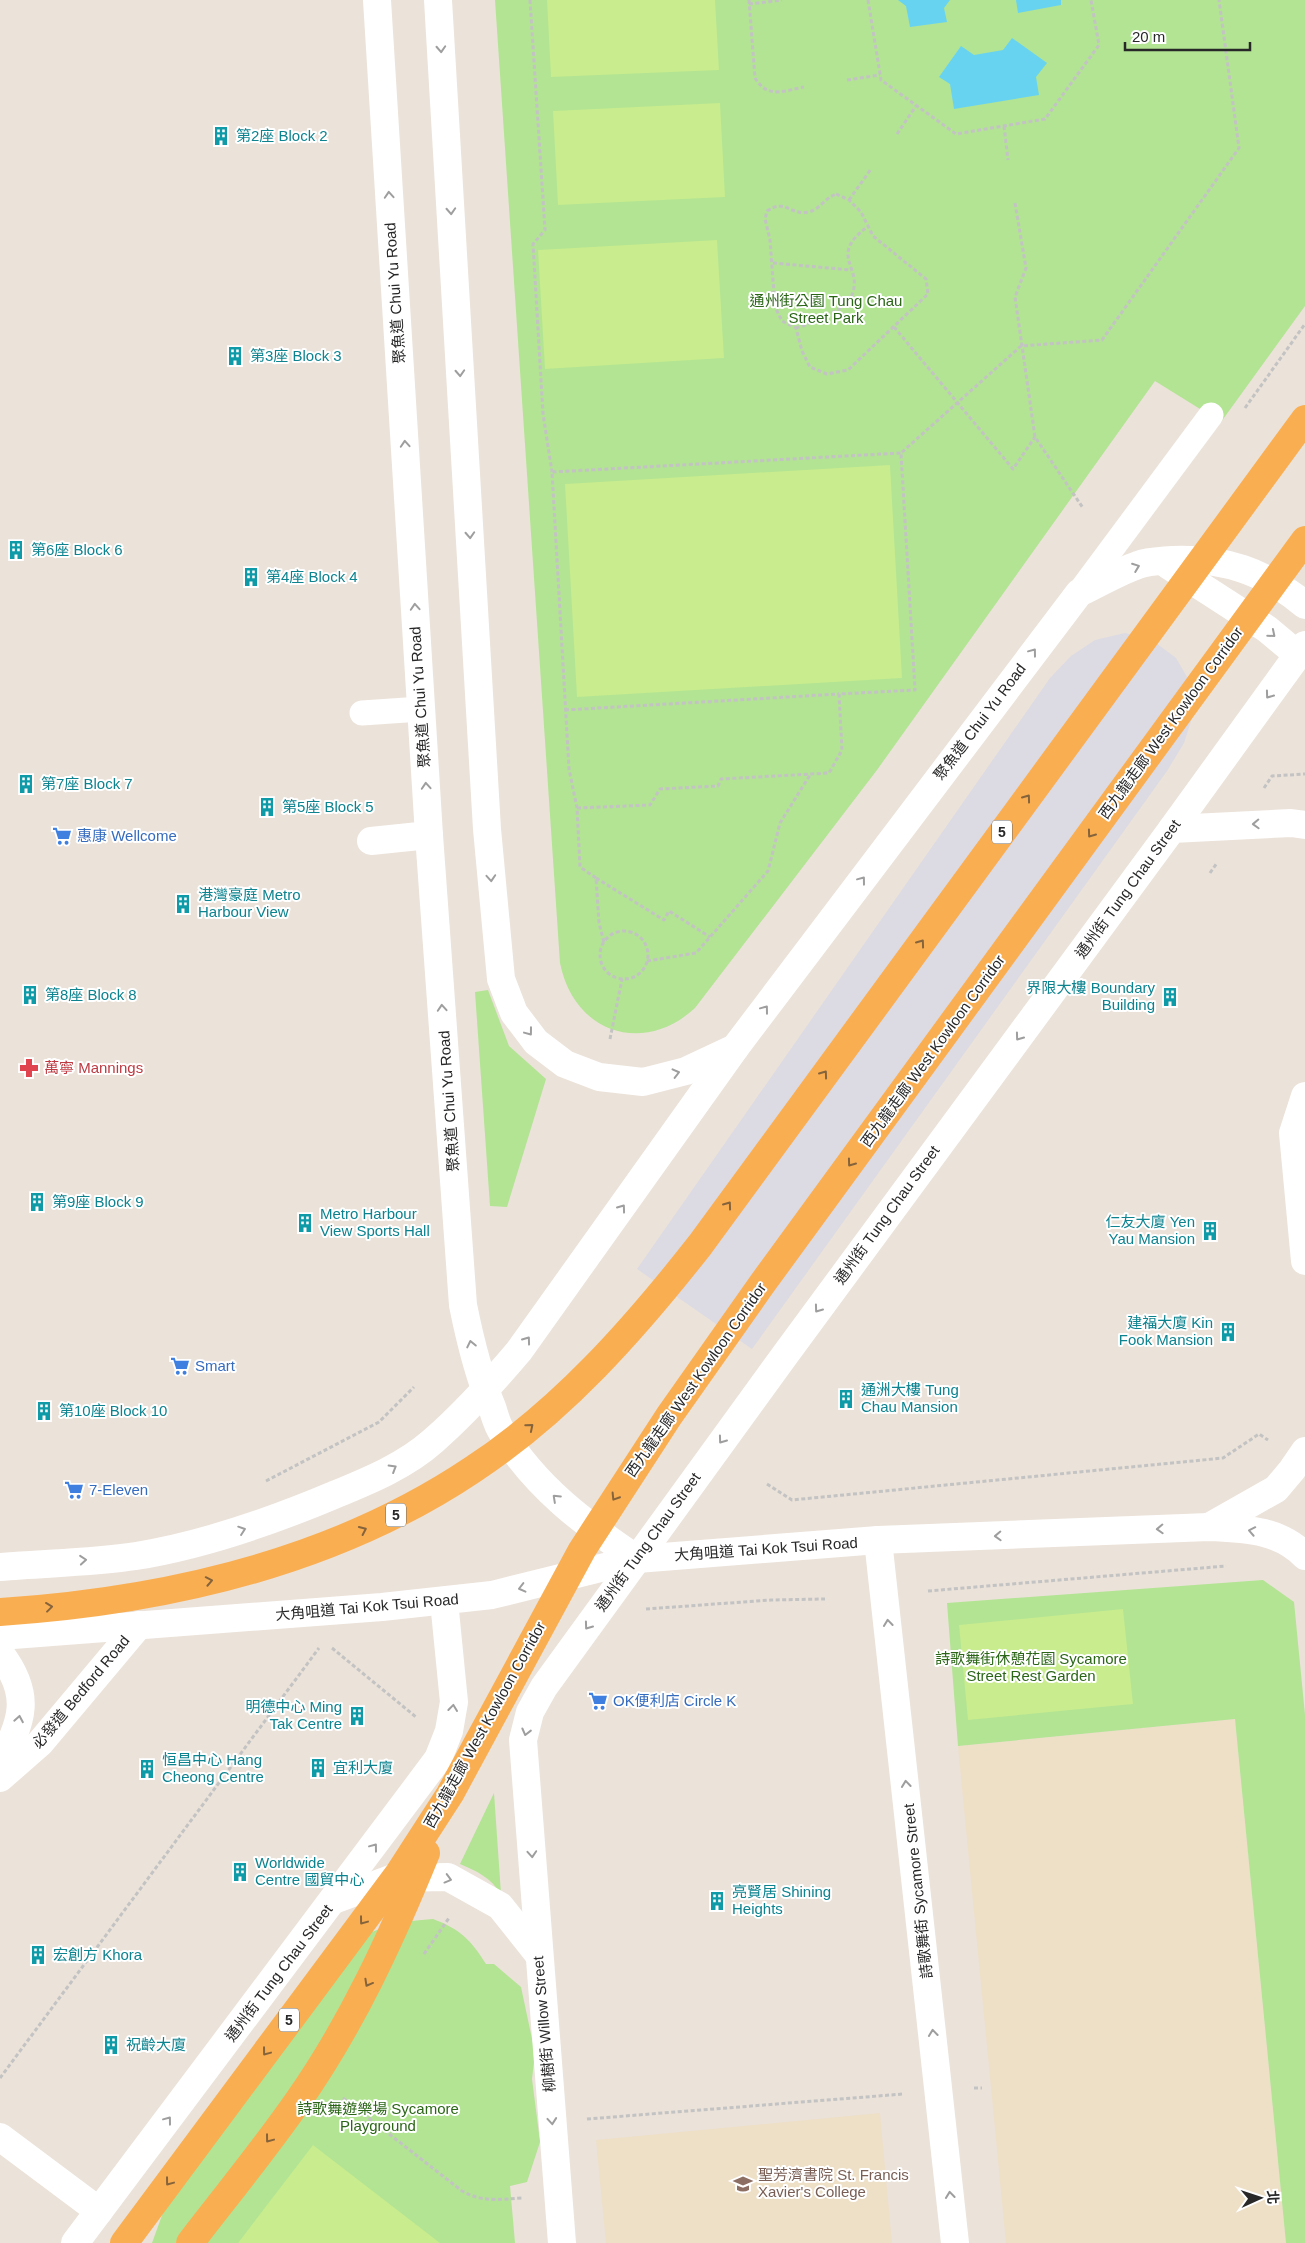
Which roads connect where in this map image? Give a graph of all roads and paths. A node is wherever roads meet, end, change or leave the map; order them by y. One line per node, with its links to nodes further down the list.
1 (377, 0): 40 (main road, 聚魚道 Chui Yu Road, one-way to 1)
2 (438, 0): 55 (main road, 聚魚道 Chui Yu Road, one-way to 55)
3 (530, 0): 32 (path)
4 (782, 0): 8 (path)
5 (868, 0): 9 (path)
6 (1091, 0): 13 (path)
7 (1220, 0): 25 (path)
8 (749, 2): 11 (path)
9 (880, 75): 10 (path); 12 (path)
10 (847, 80)
11 (804, 87)
12 (916, 106): 13 (path); 14 (path)
13 (1004, 126): 15 (path)
14 (897, 134)
15 (1008, 160)
16 (872, 169): 17 (path)
17 (849, 200): 19 (path); 20 (path)
18 (1015, 203): 25 (path)
19 (867, 227): 21 (path); 23 (path)
20 (773, 263): 21 (path); 24 (path)
21 (850, 270): 24 (path)
22 (1305, 324): 27 (path)
23 (894, 327): 24 (path); 26 (path)
24 (796, 328)
25 (1021, 346): 26 (path); 30 (path)
26 (957, 404): 30 (path); 31 (path)
27 (1242, 413)
28 (1211, 415): 36 (lane)
29 (1305, 419): 74 (highway, 5, one-way to 29)
30 (1035, 437): 33 (path)
31 (902, 453): 32 (path); 39 (path)
32 (552, 472): 41 (path)
33 (1083, 508)
34 (1305, 540): 83 (highway, 西九龍走廊 West Kowloon Corridor / 5, one-way to 83)
35 (1162, 561): 36 (main road, 聚魚道 Chui Yu Road, one-way to 35); 37 (main road, 聚魚道 Chui Yu Road); 38 (main road, one-way to 38)
36 (1079, 593): 55 (main road, 聚魚道 Chui Yu Road, one-way to 36)
37 (1305, 605)
38 (1303, 656): 46 (main road, 通州街 Tung Chau Street, one-way to 46)
39 (839, 694): 41 (path); 43 (path)
40 (421, 709): 42 (lane); 47 (main road, 聚魚道 Chui Yu Road, one-way to 40)
41 (565, 710): 44 (path)
42 (362, 713)
43 (811, 774): 44 (path); 50 (path)
44 (577, 808): 49 (path)
45 (1305, 825): 46 (main road, one-way to 46)
46 (1172, 829): 67 (main road, 通州街 Tung Chau Street, one-way to 67)
47 (429, 835): 48 (main road); 59 (main road, 聚魚道 Chui Yu Road, one-way to 47)
48 (371, 841)
49 (596, 878): 50 (path); 51 (path)
50 (710, 937): 52 (path)
51 (604, 942): 52 (path); 53 (path)
52 (648, 961): 53 (path)
53 (622, 979): 54 (path)
54 (610, 1039)
55 (736, 1048): 59 (main road, 聚魚道 Chui Yu Road, one-way to 55)
56 (1305, 1096): 57 (main road)
57 (1305, 1261)
58 (414, 1388): 62 (path)
59 (485, 1391): 67 (main road, 聚魚道 Chui Yu Road, one-way to 59); 69 (main road, one-way to 59)
60 (1259, 1434): 63 (path)
61 (1305, 1451): 64 (main road, 大角咀道 Tai Kok Tsui Road)
62 (260, 1484)
63 (767, 1484)
64 (1209, 1527): 65 (main road, 大角咀道 Tai Kok Tsui Road, one-way to 65); 66 (main road, 大角咀道 Tai Kok Tsui Road, one-way to 64)
65 (878, 1540): 67 (main road, 大角咀道 Tai Kok Tsui Road); 100 (main road, 詩歌舞街 Sycamore Street, one-way to 65)
66 (1299, 1550)
67 (637, 1559): 72 (main road, 大角咀道 Tai Kok Tsui Road, one-way to 72); 84 (main road, 通州街 Tung Chau Street, one-way to 84)
68 (1228, 1566): 70 (path)
69 (0, 1567)
70 (928, 1591)
71 (825, 1599): 73 (path)
72 (444, 1601): 75 (main road, 大角咀道 Tai Kok Tsui Road); 85 (main road, 通州街 Tung Chau Street, one-way to 72)
73 (638, 1610)
74 (0, 1612)
75 (139, 1624): 76 (main road, 大角咀道 Tai Kok Tsui Road); 82 (main road, 必發道 Bedford Road)
76 (0, 1636)
77 (324, 1642): 87 (path)
78 (332, 1648): 80 (path)
79 (0, 1653): 81 (main road, 必發道 Bedford Road, one-way to 79)
80 (416, 1718)
81 (0, 1763)
82 (0, 1778)
83 (450, 1794): 97 (highway, 西九龍走廊 West Kowloon Corridor / 5, one-way to 97); 98 (highway, one-way to 98)
84 (528, 1806): 86 (main road, 柳樹街 Willow Street, one-way to 86)
85 (334, 1900): 86 (main road, one-way to 86); 95 (main road, 通州街 Tung Chau Street, one-way to 85)
86 (539, 1955): 99 (main road, 柳樹街 Willow Street, one-way to 99)
87 (0, 2078)
88 (335, 2092): 93 (path)
89 (887, 2095): 90 (path)
90 (587, 2120)
91 (0, 2137): 95 (main road)
92 (522, 2188): 93 (path)
93 (523, 2198): 94 (path)
94 (524, 2207)
95 (99, 2211): 96 (main road, 通州街 Tung Chau Street)
96 (75, 2243)
97 (124, 2243)
98 (190, 2243)
99 (562, 2243)
100 (956, 2243)

